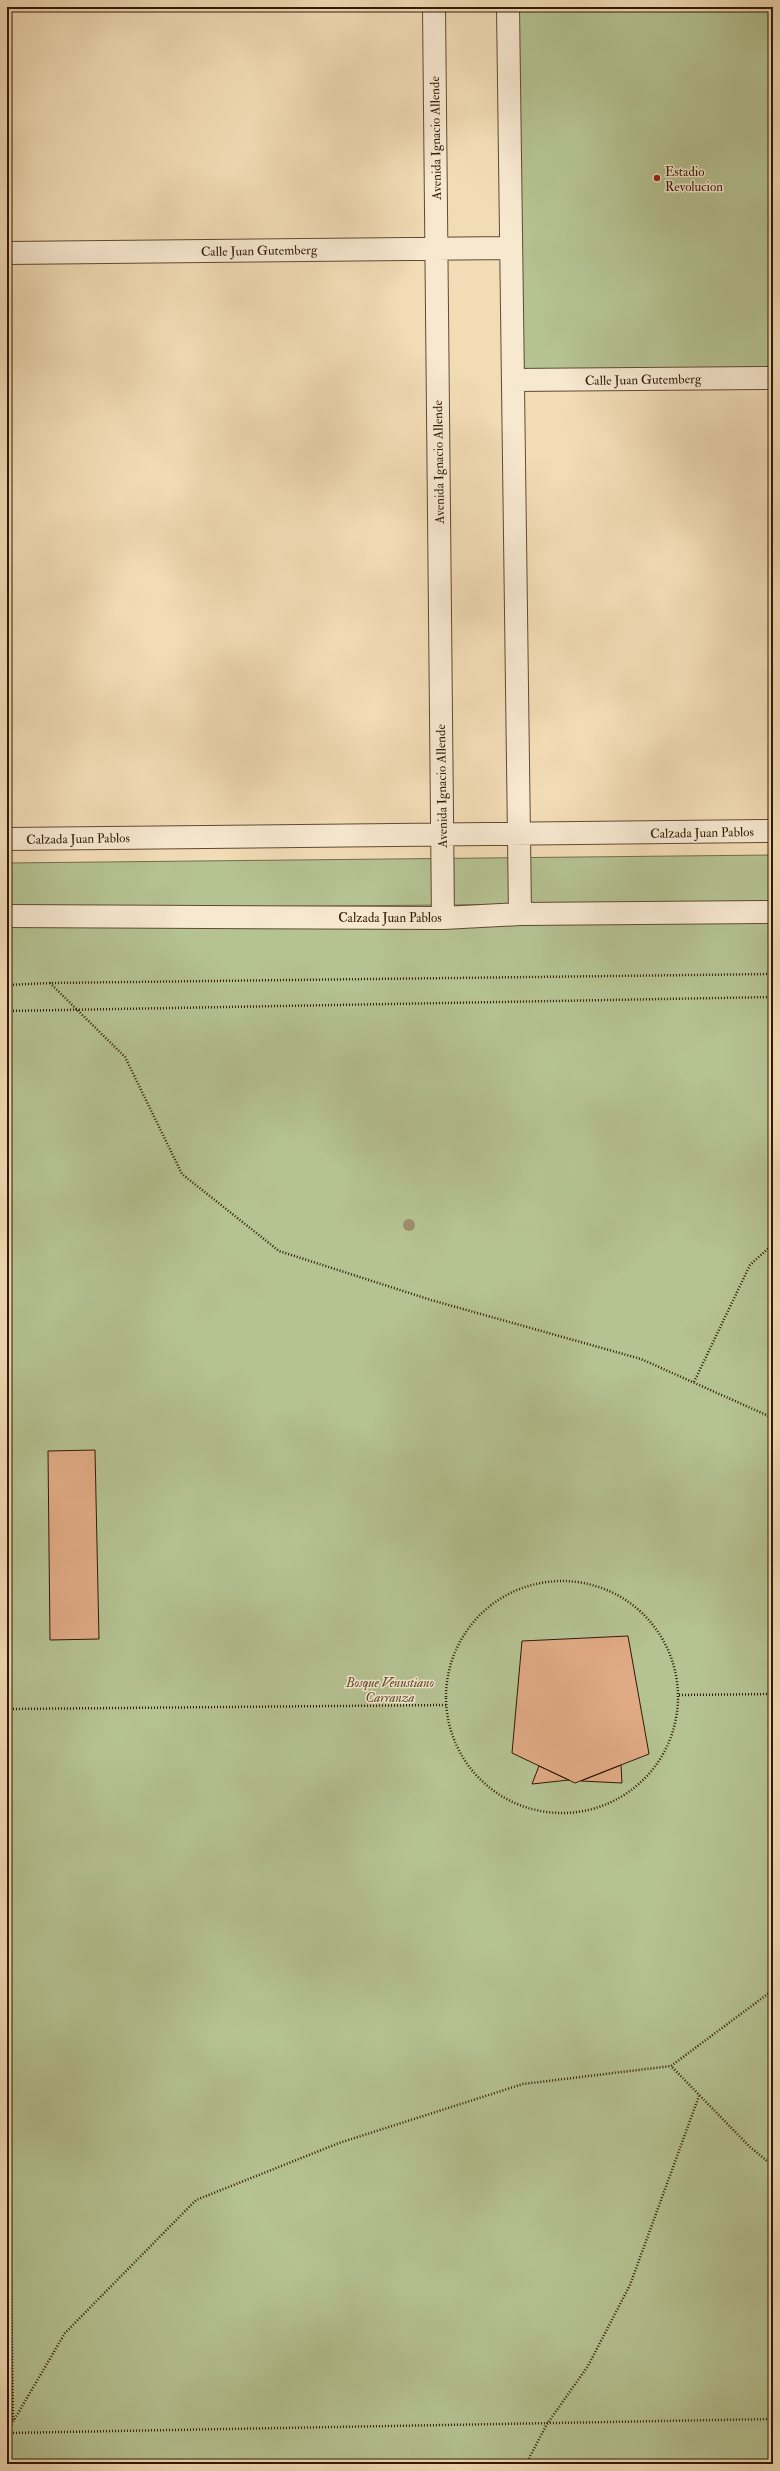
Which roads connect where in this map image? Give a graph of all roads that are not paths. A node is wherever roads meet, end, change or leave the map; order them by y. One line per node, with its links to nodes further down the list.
1 (434, 7): 3 (street, Avenida Ignacio Allende)
2 (508, 7): 4 (street)
3 (436, 248): 4 (street, Calle Juan Gutemberg); 5 (street, Calle Juan Gutemberg); 9 (street, Avenida Ignacio Allende)
4 (511, 248): 7 (street)
5 (7, 253)
6 (773, 378): 7 (street, Calle Juan Gutemberg)
7 (513, 380): 10 (street)
8 (773, 831): 10 (street, Calzada Juan Pablos)
9 (442, 834): 10 (street, Calzada Juan Pablos); 11 (street, Calzada Juan Pablos); 15 (street, Avenida Ignacio Allende)
10 (520, 834): 13 (street)
11 (7, 839)
12 (773, 912): 13 (street, Calzada Juan Pablos)
13 (520, 914): 15 (street, Calzada Juan Pablos)
14 (7, 916): 15 (street, Calzada Juan Pablos)
15 (443, 918)

